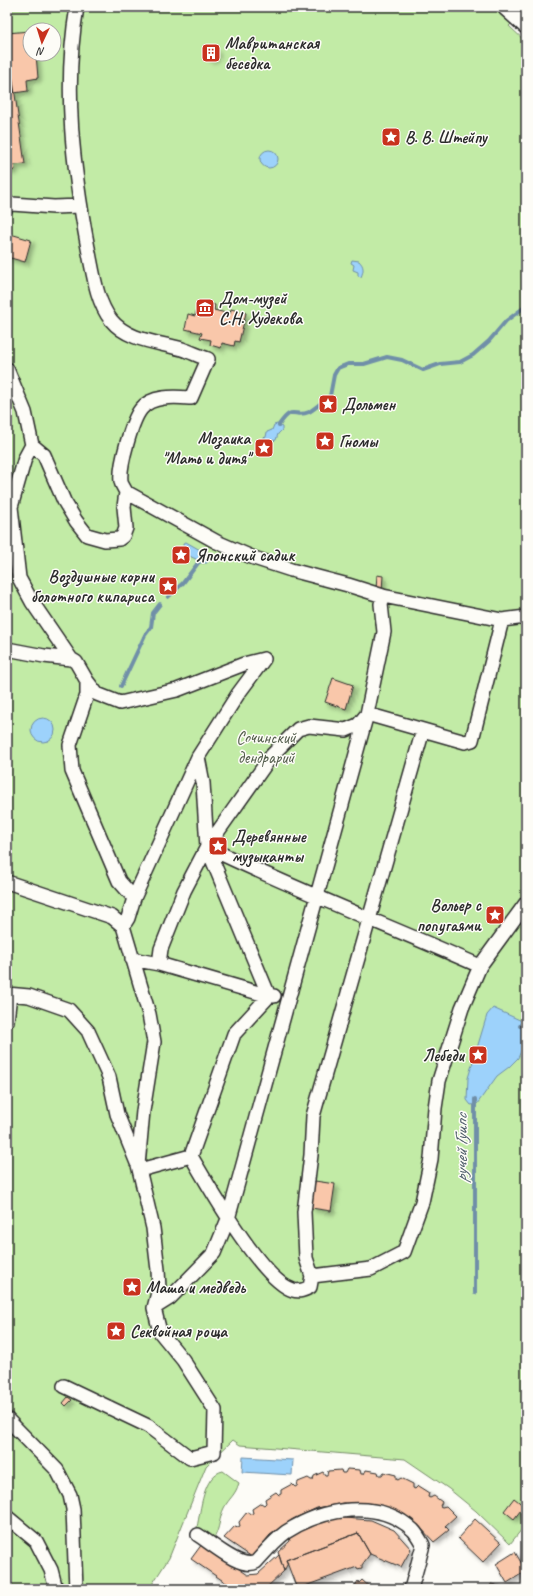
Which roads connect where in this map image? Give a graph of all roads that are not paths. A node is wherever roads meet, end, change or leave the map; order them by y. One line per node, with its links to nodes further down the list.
1 (77, 7): 5 (lane)
2 (506, 7): 3 (main road)
3 (526, 25)
4 (7, 206): 5 (lane)
5 (80, 206): 8 (lane)
6 (7, 369): 7 (lane)
7 (32, 445): 8 (lane); 9 (lane)
8 (126, 492): 10 (lane)
9 (9, 510): 14 (lane)
10 (383, 596): 12 (lane); 16 (lane)
11 (526, 617): 12 (lane)
12 (502, 620): 17 (lane)
13 (7, 649): 14 (lane)
14 (71, 659): 15 (lane)
15 (87, 681): 18 (lane); 22 (lane)
16 (368, 714): 17 (lane); 19 (lane); 21 (lane)
17 (423, 730): 24 (lane)
18 (198, 757): 19 (lane); 22 (lane)
19 (207, 847): 21 (lane); 27 (lane); 30 (lane)
20 (7, 882): 25 (lane)
21 (317, 897): 24 (lane); 31 (lane)
22 (134, 898): 25 (lane)
23 (526, 903): 28 (lane)
24 (369, 918): 28 (lane); 36 (lane)
25 (123, 926): 26 (lane)
26 (132, 959): 27 (lane); 34 (lane)
27 (159, 964): 30 (lane)
28 (480, 966): 36 (lane)
29 (9, 994): 32 (lane); 34 (lane)
30 (270, 996): 31 (lane); 33 (lane)
31 (288, 999): 35 (lane)
32 (7, 1021)
33 (191, 1156): 34 (lane); 35 (lane)
34 (139, 1168): 37 (lane)
35 (228, 1218): 36 (lane); 37 (lane)
36 (312, 1276)
37 (154, 1308): 38 (lane)
38 (64, 1386)
39 (7, 1419): 43 (lane)
40 (7, 1517): 42 (lane)
41 (198, 1535): 44 (lane)
42 (56, 1589)
43 (76, 1589)
44 (411, 1589)

